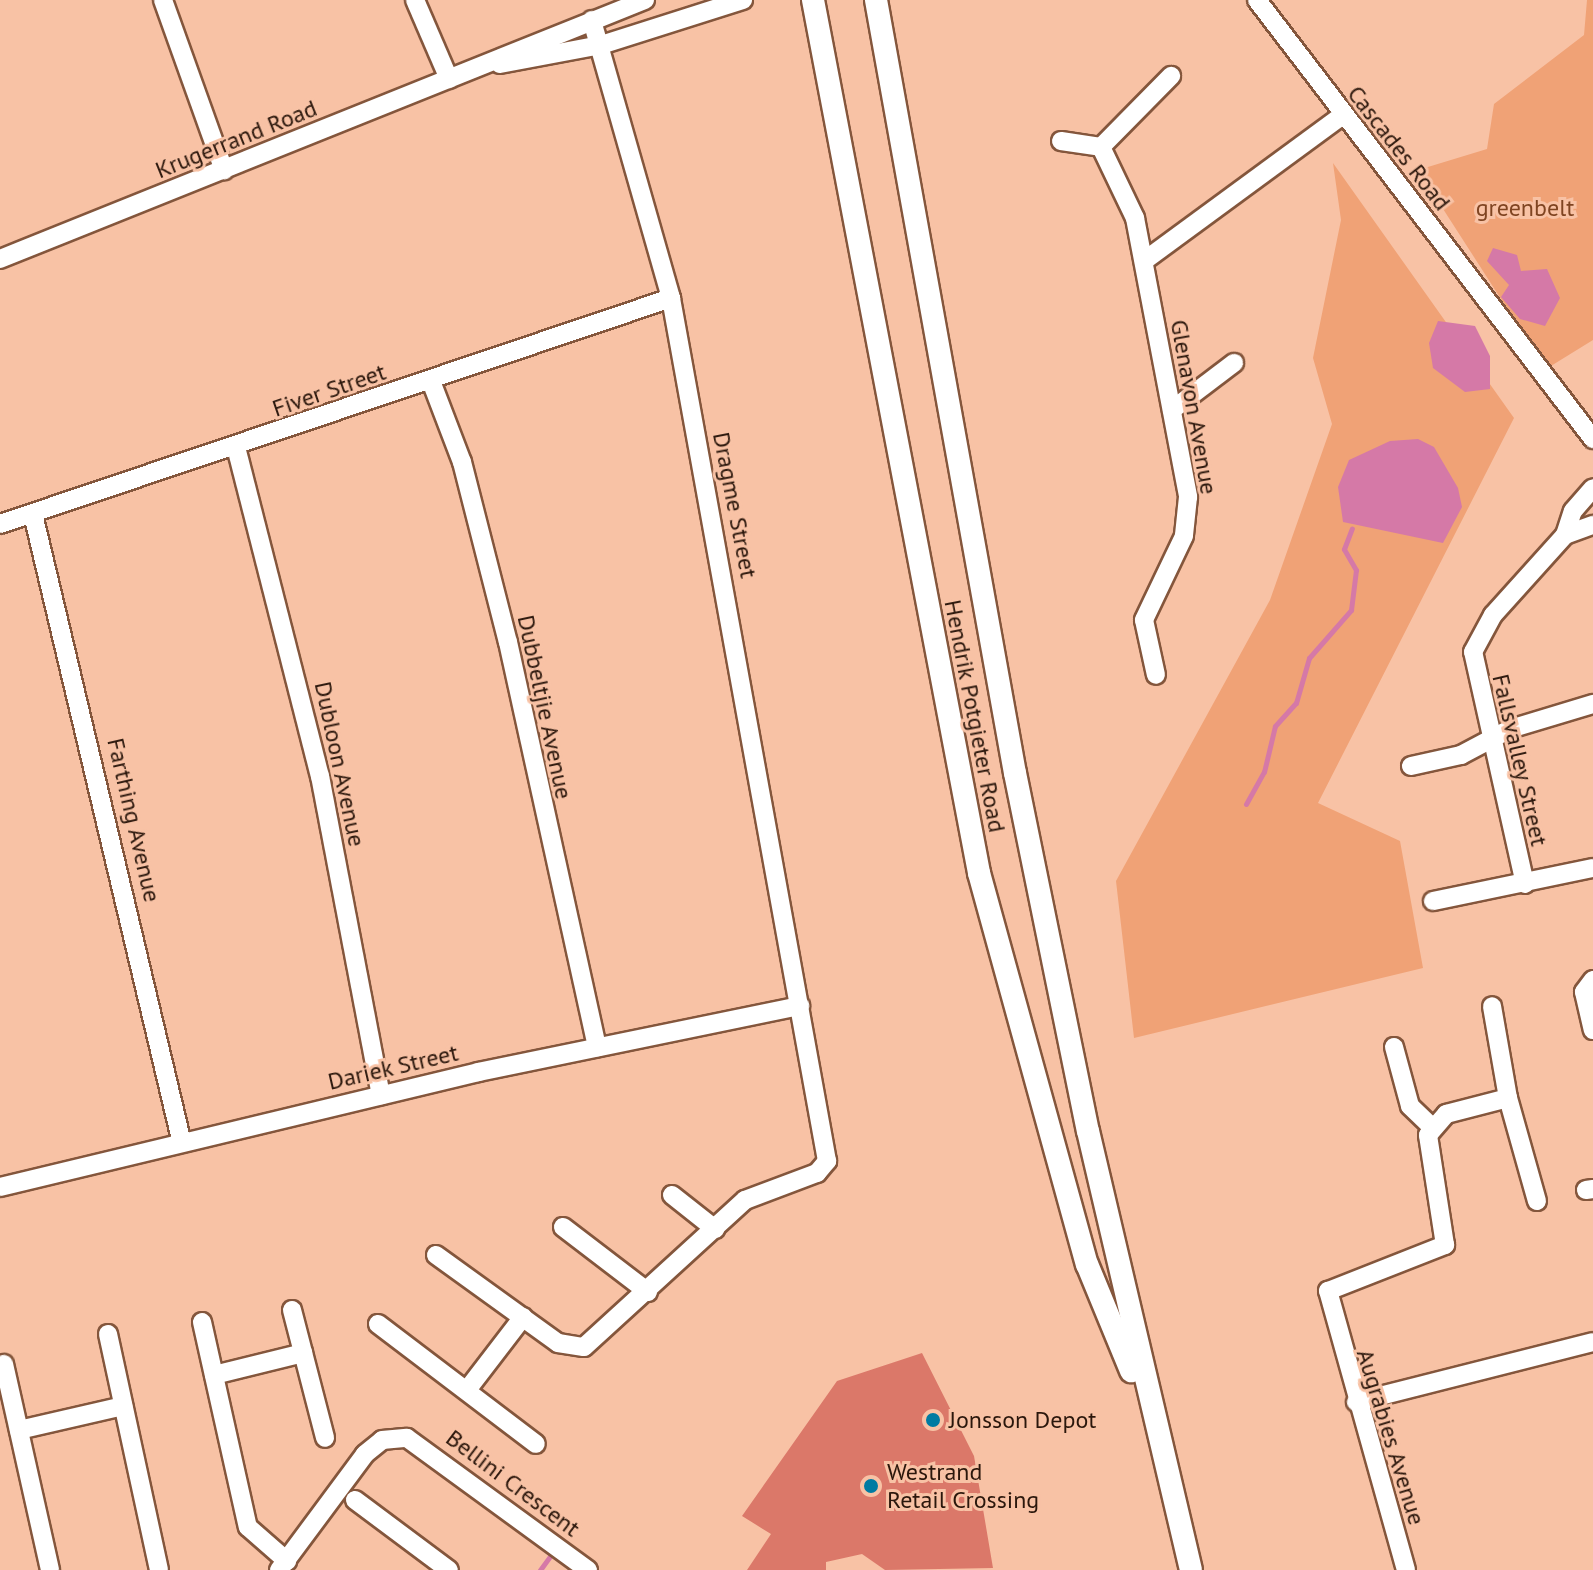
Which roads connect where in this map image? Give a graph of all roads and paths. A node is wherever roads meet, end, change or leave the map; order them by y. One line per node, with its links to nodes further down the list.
1 (163, 0): 16 (street)
2 (415, 0): 12 (street)
3 (645, 0): 8 (street, Krugerrand Road)
4 (743, 0): 9 (street, Krugerrand Road)
5 (813, 0): 66 (main road, Hendrik Potgieter Road)
6 (876, 0): 66 (main road, Hendrik Potgieter Road)
7 (1257, 0): 13 (street, Cascades Road)
8 (592, 20): 9 (street, Dragme Street); 10 (street, Krugerrand Road)
9 (601, 45): 10 (street, Krugerrand Road); 19 (street, Dragme Street)
10 (490, 63): 12 (street, Krugerrand Road)
11 (1171, 76): 15 (street)
12 (449, 79): 16 (street, Krugerrand Road)
13 (1343, 115): 18 (street); 23 (street, Cascades Road)
14 (1061, 141): 15 (street)
15 (1101, 147): 18 (street, Glenavon Avenue)
16 (224, 170): 17 (street, Krugerrand Road)
17 (0, 259)
18 (1144, 261): 22 (street, Glenavon Avenue)
19 (671, 298): 21 (street, Fiver Street); 38 (street, Dragme Street)
20 (1234, 363): 22 (street)
21 (431, 381): 24 (street, Fiver Street); 41 (street, Dubbeltjie Avenue)
22 (1172, 410): 30 (street, Glenavon Avenue)
23 (1593, 439)
24 (236, 447): 26 (street, Fiver Street); 43 (street, Dubloon Avenue)
25 (1593, 488): 29 (street, Fallsvalley Street)
26 (33, 514): 27 (street, Fiver Street); 46 (street, Farthing Avenue)
27 (0, 524)
28 (1593, 525): 29 (street, Fallsvalley Street)
29 (1565, 535): 32 (street, Fallsvalley Street)
30 (1156, 675)
31 (1593, 704): 32 (street)
32 (1488, 743): 33 (street); 35 (street, Fallsvalley Street)
33 (1411, 766)
34 (1593, 868): 35 (street)
35 (1525, 884): 36 (street)
36 (1433, 901)
37 (1593, 980): 40 (street)
38 (800, 1006): 41 (street, Dariek Street); 51 (street, Dragme Street)
39 (1492, 1006): 44 (street)
40 (1593, 1030)
41 (597, 1047): 43 (street, Dariek Street)
42 (1394, 1047): 45 (street)
43 (381, 1095): 46 (street, Dariek Street)
44 (1508, 1098): 45 (street); 49 (street)
45 (1432, 1127): 64 (street, Augrabies Avenue)
46 (181, 1139): 47 (street, Dariek Street)
47 (0, 1187)
48 (672, 1195): 51 (street)
49 (1537, 1201)
50 (563, 1227): 53 (street)
51 (715, 1229): 53 (street, Dragme Street)
52 (436, 1255): 55 (street, Dragme Street)
53 (648, 1292): 55 (street, Dragme Street)
54 (292, 1310): 60 (street)
55 (523, 1317): 63 (street)
56 (202, 1322): 62 (street)
57 (378, 1324): 63 (street)
58 (108, 1334): 65 (street)
59 (1593, 1342): 64 (street)
60 (303, 1353): 62 (street); 68 (street)
61 (4, 1364): 67 (street)
62 (214, 1375): 71 (street)
63 (467, 1390): 69 (street)
64 (1356, 1402): 77 (street, Augrabies Avenue)
65 (123, 1406): 67 (street); 73 (street)
66 (1153, 1424): 76 (main road, Hendrik Potgieter Road)
67 (19, 1430): 72 (street)
68 (325, 1438)
69 (536, 1444)
70 (355, 1500): 74 (street)
71 (283, 1565): 75 (street, Bellini Crescent)
72 (50, 1570)
73 (159, 1570)
74 (449, 1570)
75 (588, 1570)
76 (1191, 1570)
77 (1406, 1570)

